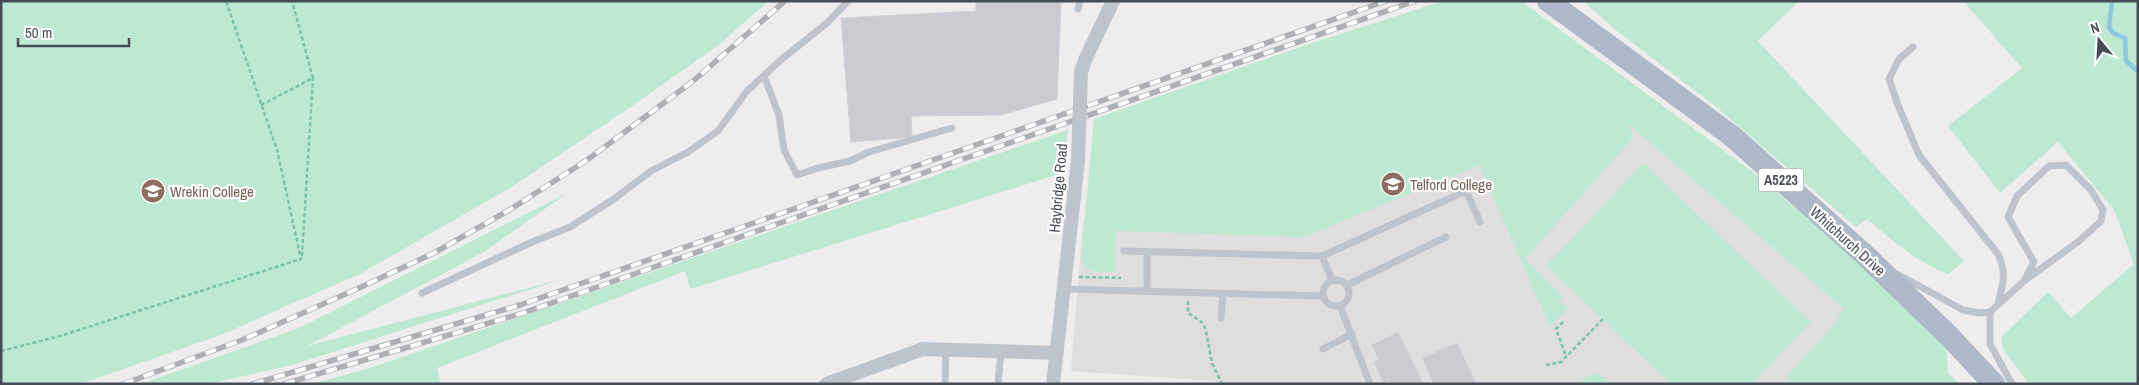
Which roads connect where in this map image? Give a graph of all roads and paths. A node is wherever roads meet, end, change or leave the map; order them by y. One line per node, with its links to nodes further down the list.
1 (226, 1): 9 (path)
2 (292, 1): 8 (path)
3 (848, 1): 7 (lane)
4 (1113, 1): 21 (street, Haybridge Road, bridge)
5 (1548, 1): 16 (main road, Whitchurch Drive / A5223)
6 (1913, 47): 28 (lane)
7 (764, 76): 10 (lane); 24 (lane)
8 (313, 78): 9 (path); 17 (path)
9 (261, 105): 17 (path)
10 (952, 128)
11 (1480, 222): 15 (lane)
12 (1446, 237): 22 (lane)
13 (1124, 251): 14 (lane)
14 (1148, 252): 15 (lane); 23 (lane)
15 (1322, 256): 18 (lane)
16 (1866, 256): 30 (lane); 49 (main road, Whitchurch Drive / A5223)
17 (301, 259): 37 (path)
18 (1332, 280): 22 (lane); 26 (lane)
19 (2024, 281): 19 (lane); 28 (lane)
20 (1127, 282): 21 (path)
21 (1064, 283): 23 (lane); 39 (street, Haybridge Road)
22 (1346, 285): 29 (lane)
23 (1147, 291): 25 (lane)
24 (422, 293)
25 (1223, 294): 26 (lane); 31 (lane)
26 (1323, 296): 29 (lane)
27 (1188, 299): 47 (path)
28 (1998, 304): 30 (lane)
29 (1340, 306): 34 (lane)
30 (1990, 312): 50 (lane)
31 (1221, 318)
32 (1603, 319): 40 (path)
33 (1563, 322): 40 (path)
34 (1352, 334): 35 (lane); 48 (lane)
35 (1323, 349)
36 (946, 350): 38 (street); 42 (street); 43 (lane)
37 (1, 351)
38 (1000, 351): 39 (street); 44 (lane)
39 (1056, 355): 45 (street, Haybridge Road); 46 (street)
40 (1566, 356): 41 (path)
41 (1546, 365)
42 (826, 384)
43 (945, 384)
44 (998, 384)
45 (1053, 384)
46 (1058, 384)
47 (1222, 384)
48 (1370, 384)
49 (1994, 384)
50 (2012, 384)

